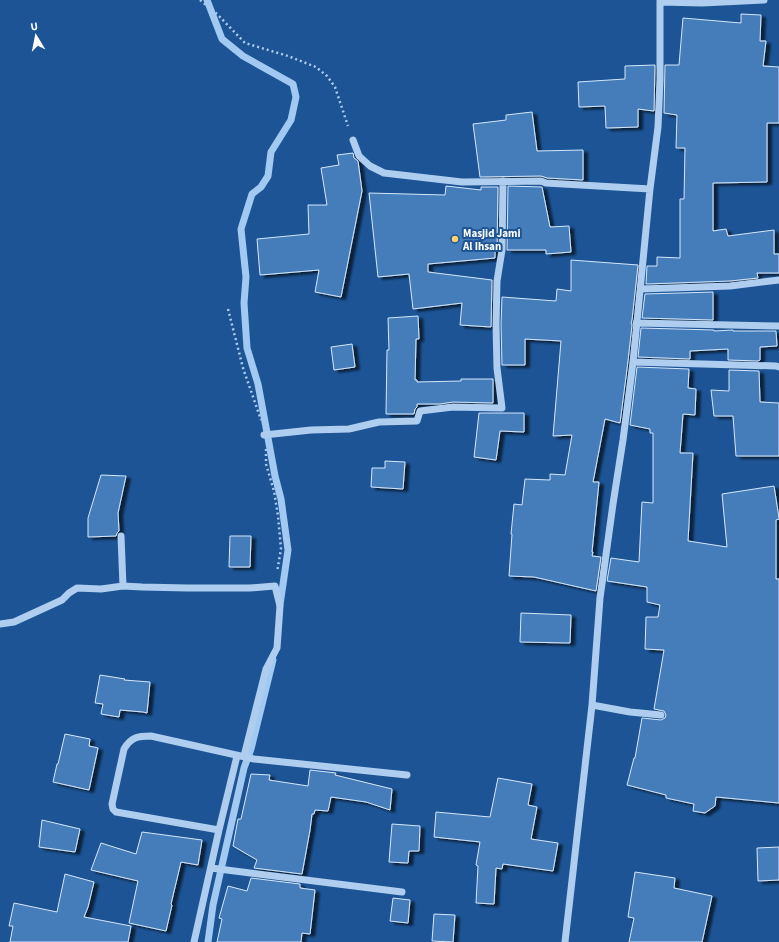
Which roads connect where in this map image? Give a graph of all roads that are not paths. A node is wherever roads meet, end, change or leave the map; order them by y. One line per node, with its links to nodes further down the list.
1 (764, 0): 2 (street)
2 (660, 1): 5 (street)
3 (353, 140): 4 (street)
4 (503, 182): 5 (street); 12 (street)
5 (650, 189): 7 (street)
6 (779, 280): 7 (street)
7 (641, 289): 8 (street)
8 (636, 323): 9 (street); 10 (street)
9 (779, 326)
10 (633, 362): 11 (street); 16 (street)
11 (779, 367)
12 (264, 435)
13 (121, 536): 14 (street)
14 (123, 586): 15 (street); 18 (street)
15 (0, 624)
16 (592, 705): 17 (street); 24 (street)
17 (661, 714)
18 (241, 756): 19 (street); 20 (street); 20 (street)
19 (407, 775)
20 (219, 830): 21 (street)
21 (211, 868): 22 (street); 23 (street)
22 (402, 892)
23 (194, 942)
24 (565, 942)

